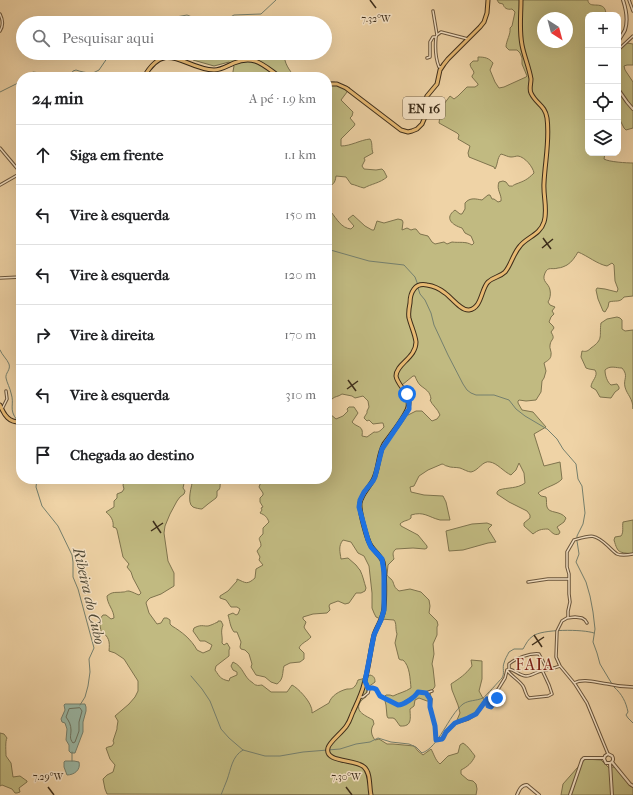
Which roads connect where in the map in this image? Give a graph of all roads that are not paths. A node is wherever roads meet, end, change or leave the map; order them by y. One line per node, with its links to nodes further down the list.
1 (488, 0): 12 (main road, EN 16)
2 (521, 0): 46 (main road)
3 (623, 0): 11 (street)
4 (629, 0): 6 (street)
5 (433, 11): 9 (street)
6 (633, 11)
7 (0, 14): 8 (street)
8 (0, 31)
9 (437, 36): 12 (street); 13 (street); 14 (street)
10 (633, 36): 15 (street)
11 (621, 37)
12 (468, 39): 21 (main road, EN 16)
13 (430, 46): 14 (street); 16 (street)
14 (436, 47): 21 (street)
15 (620, 48)
16 (427, 58)
17 (158, 60): 22 (main road)
18 (181, 60): 19 (main road)
19 (251, 60)
20 (251, 60): 23 (main road)
21 (441, 68): 24 (main road, EN 16)
22 (147, 72)
23 (273, 72)
24 (332, 84)
25 (621, 93): 26 (street)
26 (633, 109)
27 (0, 148): 28 (street)
28 (16, 167)
29 (16, 176): 30 (street)
30 (0, 185)
31 (16, 277): 32 (street)
32 (0, 278)
33 (6, 392): 35 (street)
34 (0, 405): 35 (main road)
35 (2, 409): 36 (main road)
36 (16, 422)
37 (633, 554): 38 (street)
38 (569, 579): 39 (street); 40 (street)
39 (528, 582)
40 (568, 618): 41 (street); 42 (street)
41 (587, 624)
42 (560, 666): 45 (street); 47 (street)
43 (508, 669): 44 (street); 44 (street); 45 (street); 51 (street)
44 (542, 670): 45 (street)
45 (547, 670)
46 (365, 681): 48 (street); 52 (main road)
47 (574, 683): 49 (street); 53 (street)
48 (368, 688): 51 (street); 52 (street)
49 (633, 688)
50 (432, 691): 51 (street)
51 (426, 693)
52 (360, 697): 57 (main road)
53 (608, 754): 54 (street); 55 (street)
54 (604, 758): 55 (street); 60 (street)
55 (611, 762): 56 (street); 61 (street)
56 (633, 786)
57 (371, 795)
58 (517, 795): 59 (street)
59 (540, 795)
60 (570, 795)
61 (612, 795)

